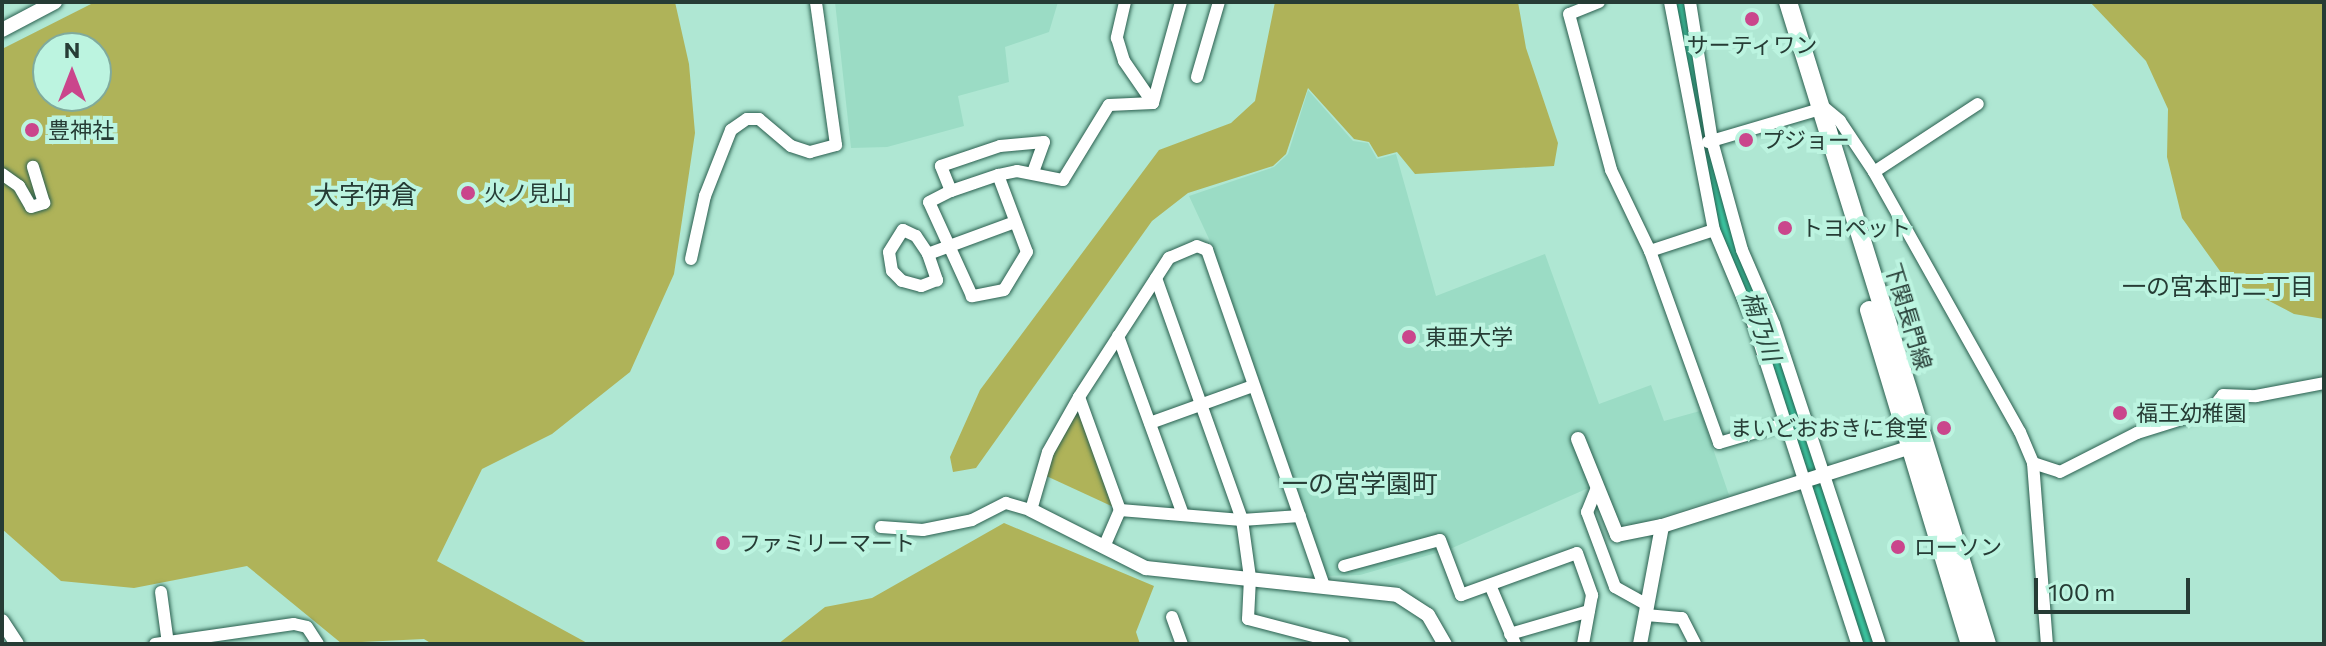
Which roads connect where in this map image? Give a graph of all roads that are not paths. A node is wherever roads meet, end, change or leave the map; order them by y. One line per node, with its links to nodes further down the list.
1 (55, 2): 11 (street)
2 (816, 2): 29 (street)
3 (1125, 2): 13 (street)
4 (1181, 2): 13 (street)
5 (1219, 2): 12 (street)
6 (1599, 2): 27 (street)
7 (1670, 2): 17 (street)
8 (1690, 2): 16 (street)
9 (1775, 2): 15 (main road, 下関長門線)
10 (1788, 2): 15 (main road, 下関長門線)
11 (2, 30)
12 (1197, 77)
13 (1153, 103): 19 (street)
14 (1978, 104): 20 (street)
15 (1816, 108): 16 (street); 20 (street); 39 (main road, 下関長門線)
16 (1712, 141): 17 (street); 41 (street)
17 (1694, 146): 25 (street)
18 (33, 167): 21 (street)
19 (1034, 170): 22 (street); 23 (street)
20 (1874, 172): 40 (street)
21 (2, 174)
22 (998, 175): 23 (street); 24 (street)
23 (951, 191): 26 (street)
24 (1015, 222): 26 (street); 26 (street)
25 (1714, 230): 27 (street); 37 (street)
26 (952, 245): 28 (street)
27 (1650, 251): 37 (street)
28 (928, 254): 28 (street)
29 (691, 259)
30 (1156, 278): 31 (street); 35 (street); 46 (street)
31 (1118, 336): 34 (street); 36 (street)
32 (2324, 383): 40 (street)
33 (1250, 387): 35 (street)
34 (1079, 397): 43 (street); 44 (street)
35 (1201, 405): 36 (street); 47 (street)
36 (1150, 423): 45 (street)
37 (1787, 423): 41 (street)
38 (1578, 439): 42 (street)
39 (1917, 445): 41 (street); 72 (main road, 下関長門線); 73 (main road, 下関長門線)
40 (2033, 463): 74 (street)
41 (1814, 478): 48 (street); 70 (street); 71 (street)
42 (1596, 490): 48 (street); 56 (street)
43 (1031, 510): 49 (street); 50 (street)
44 (1120, 510): 45 (street); 50 (street)
45 (1183, 515): 47 (street)
46 (1300, 516): 47 (street); 53 (street)
47 (1242, 520): 52 (street)
48 (1662, 526): 56 (street)
49 (881, 527)
50 (1104, 547): 52 (street)
51 (1344, 566): 54 (street)
52 (1250, 578): 53 (street); 65 (street)
53 (1323, 584): 66 (street)
54 (1490, 585): 57 (street); 60 (street)
55 (161, 592): 61 (street)
56 (1646, 610): 68 (street); 69 (street)
57 (1589, 611): 60 (street); 67 (street)
58 (1172, 617): 64 (street)
59 (2, 621): 62 (street)
60 (1512, 639)
61 (163, 643): 63 (street)
62 (17, 644)
63 (318, 644)
64 (1182, 644)
65 (1344, 644)
66 (1445, 644)
67 (1583, 644)
68 (1640, 644)
69 (1695, 644)
70 (1857, 644)
71 (1880, 644)
72 (1970, 644)
73 (1987, 644)
74 (2047, 644)

